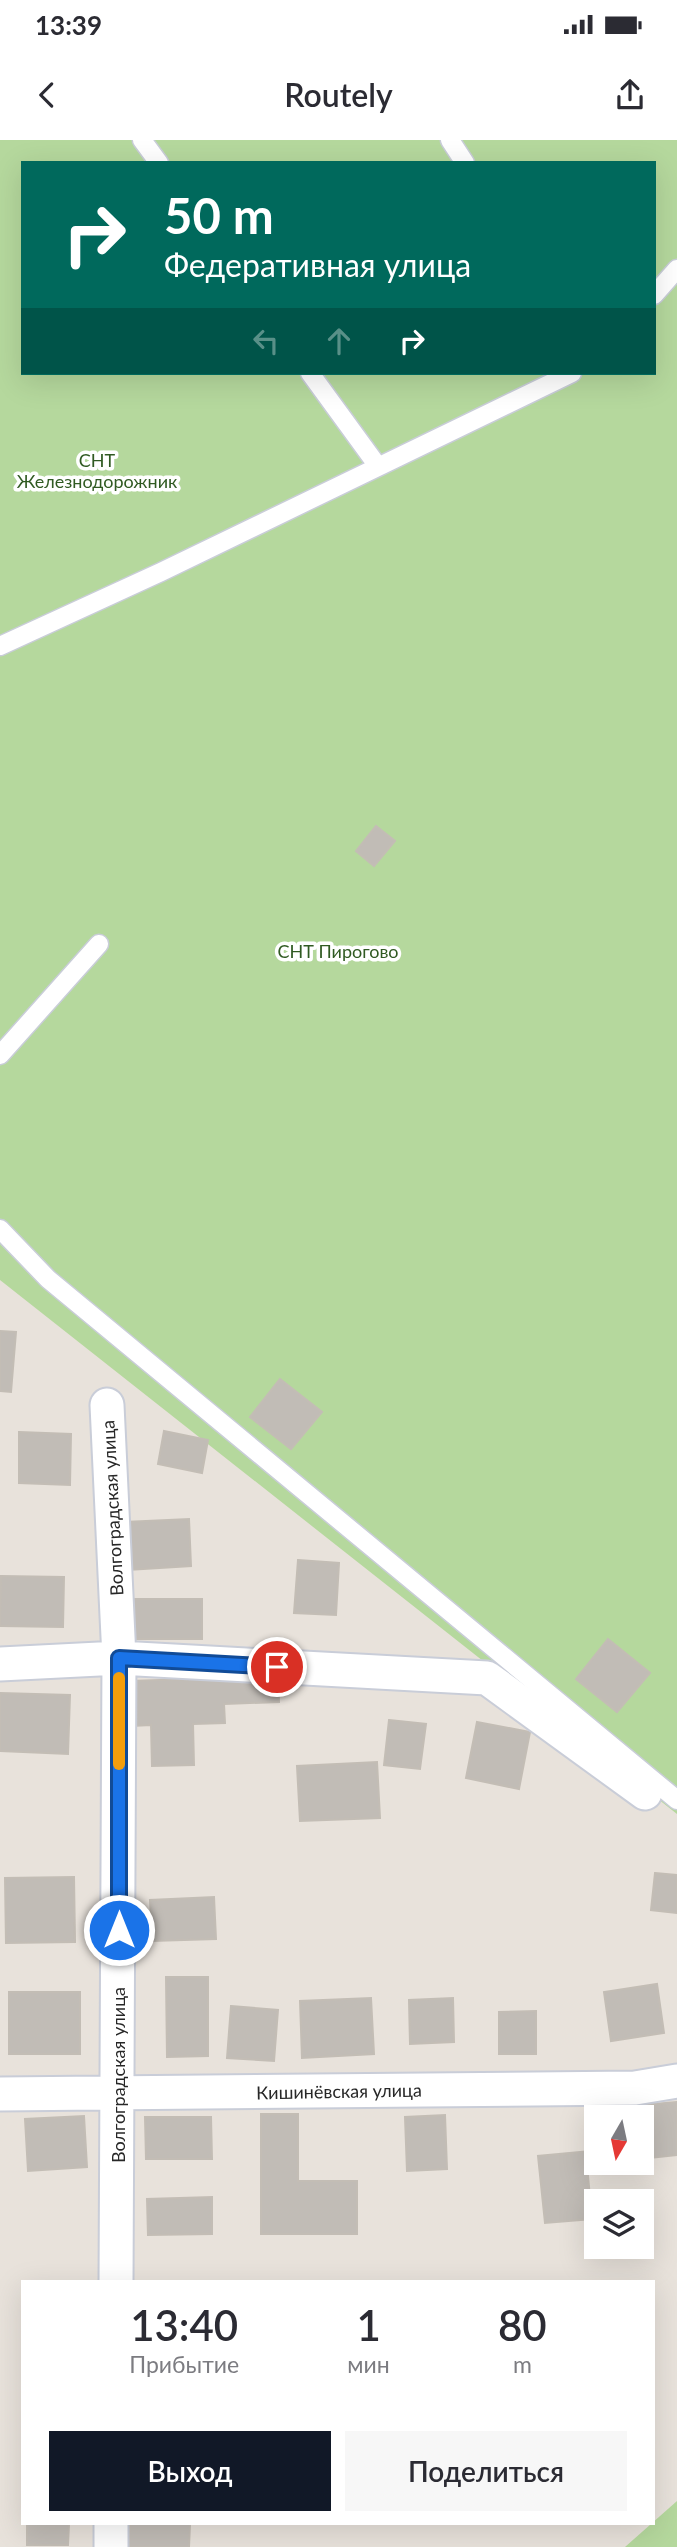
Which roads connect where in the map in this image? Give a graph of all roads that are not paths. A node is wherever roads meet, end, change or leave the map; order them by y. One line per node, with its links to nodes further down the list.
1 (142, 140): 3 (lane)
2 (450, 140): 4 (lane)
3 (158, 161)
4 (464, 161)
5 (677, 270): 6 (lane)
6 (656, 293)
7 (311, 375): 9 (lane)
8 (568, 375): 9 (lane)
9 (377, 465): 10 (lane)
10 (0, 646)
11 (99, 944): 12 (lane)
12 (0, 1055)
13 (0, 1229): 17 (lane)
14 (107, 1405): 15 (street, Волгоградская улица)
15 (119, 1658): 16 (street); 17 (street); 19 (street, Волгоградская улица)
16 (0, 1664)
17 (661, 1796)
18 (677, 2081): 19 (street, Кишинёвская улица)
19 (119, 2093): 20 (street, Кишинёвская улица); 21 (street, Волгоградская улица)
20 (0, 2094)
21 (116, 2280)
22 (111, 2525): 23 (street)
23 (111, 2547)

